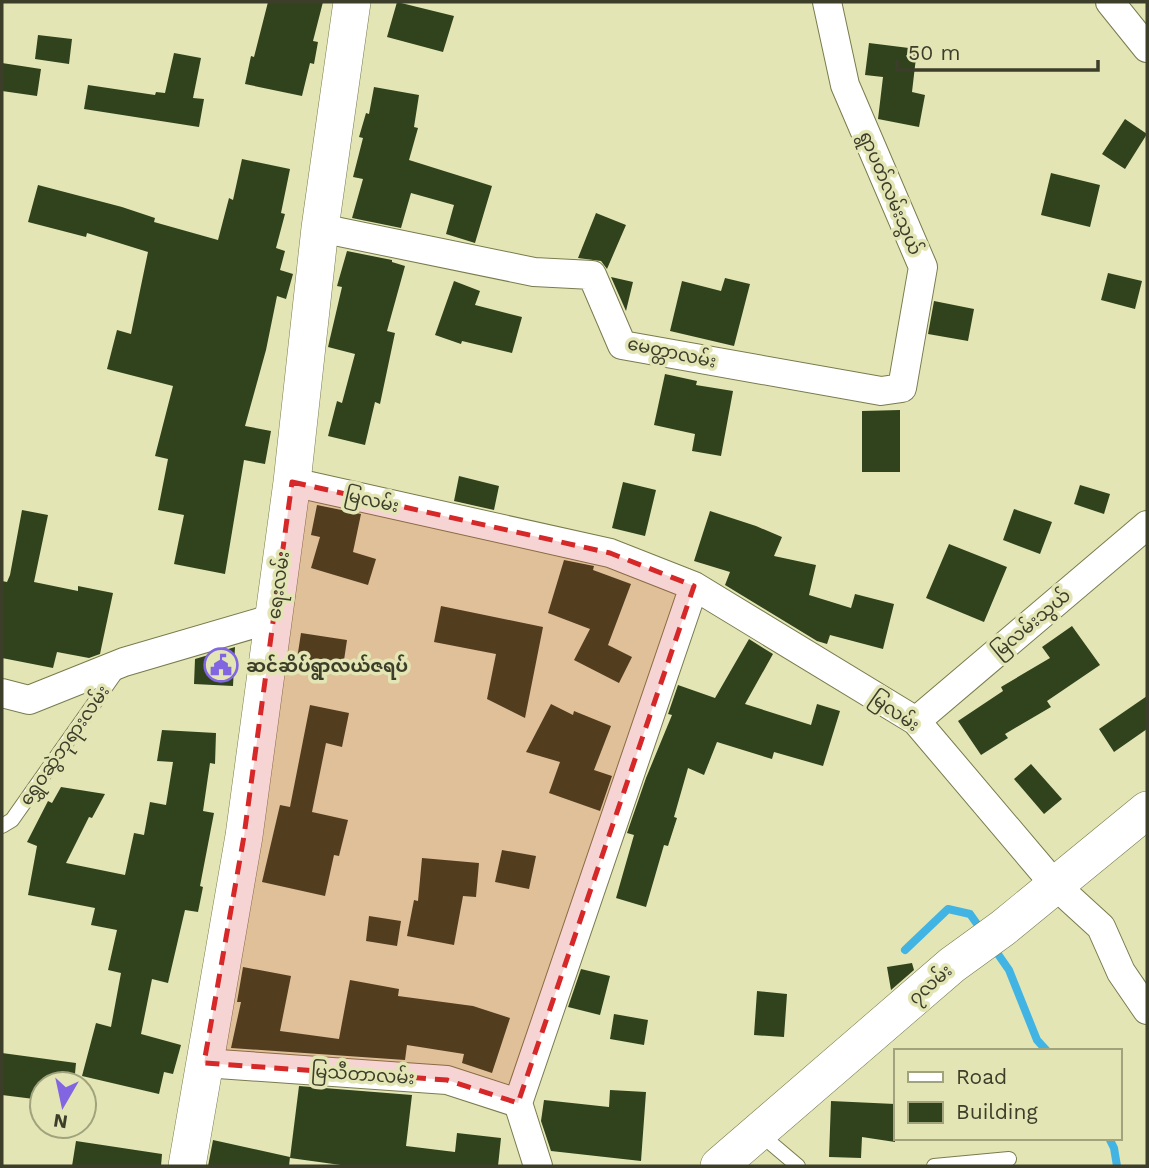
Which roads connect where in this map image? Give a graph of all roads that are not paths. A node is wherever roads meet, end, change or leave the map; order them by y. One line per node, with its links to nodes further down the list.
1 (352, 2): 6 (street, ရေးလမ်း)
2 (367, 2): 6 (street)
3 (827, 2): 8 (street, ရွာပတ်လမ်းသွယ်)
4 (1110, 2): 5 (street)
5 (1147, 48)
6 (345, 50): 7 (street, ရေးလမ်း)
7 (320, 228): 8 (street, မေတ္တာလမ်း); 9 (street, ရေးလမ်း)
8 (902, 388)
9 (292, 482): 11 (street, မြလမ်း); 12 (street, ရေးလမ်း)
10 (1147, 525): 15 (street, မြလမ်းသွယ်)
11 (694, 586): 15 (street, မြလမ်း); 21 (street)
12 (274, 618): 13 (street, ရွှေဝဆွဲဘုရားလမ်း); 20 (street, ရေးလမ်း)
13 (124, 662): 14 (street, ရွှေဝဆွဲဘုရားလမ်း); 17 (lane, ရွှေဝဆွဲဘုရားလမ်း)
14 (2, 693)
15 (916, 721): 18 (street, မြလမ်း)
16 (1147, 810): 18 (street, ၇လမ်း)
17 (2, 826)
18 (1055, 885): 19 (street, မြလမ်း); 22 (street, ၇လမ်း)
19 (1147, 1010)
20 (204, 1063): 21 (street, မြသီတာလမ်း); 24 (street, ရေးလမ်း)
21 (518, 1103): 25 (street)
22 (759, 1133): 26 (street, ၇လမ်း); 27 (lane)
23 (1009, 1159): 28 (lane)
24 (187, 1166)
25 (538, 1166)
26 (719, 1166)
27 (799, 1166)
28 (934, 1166)

